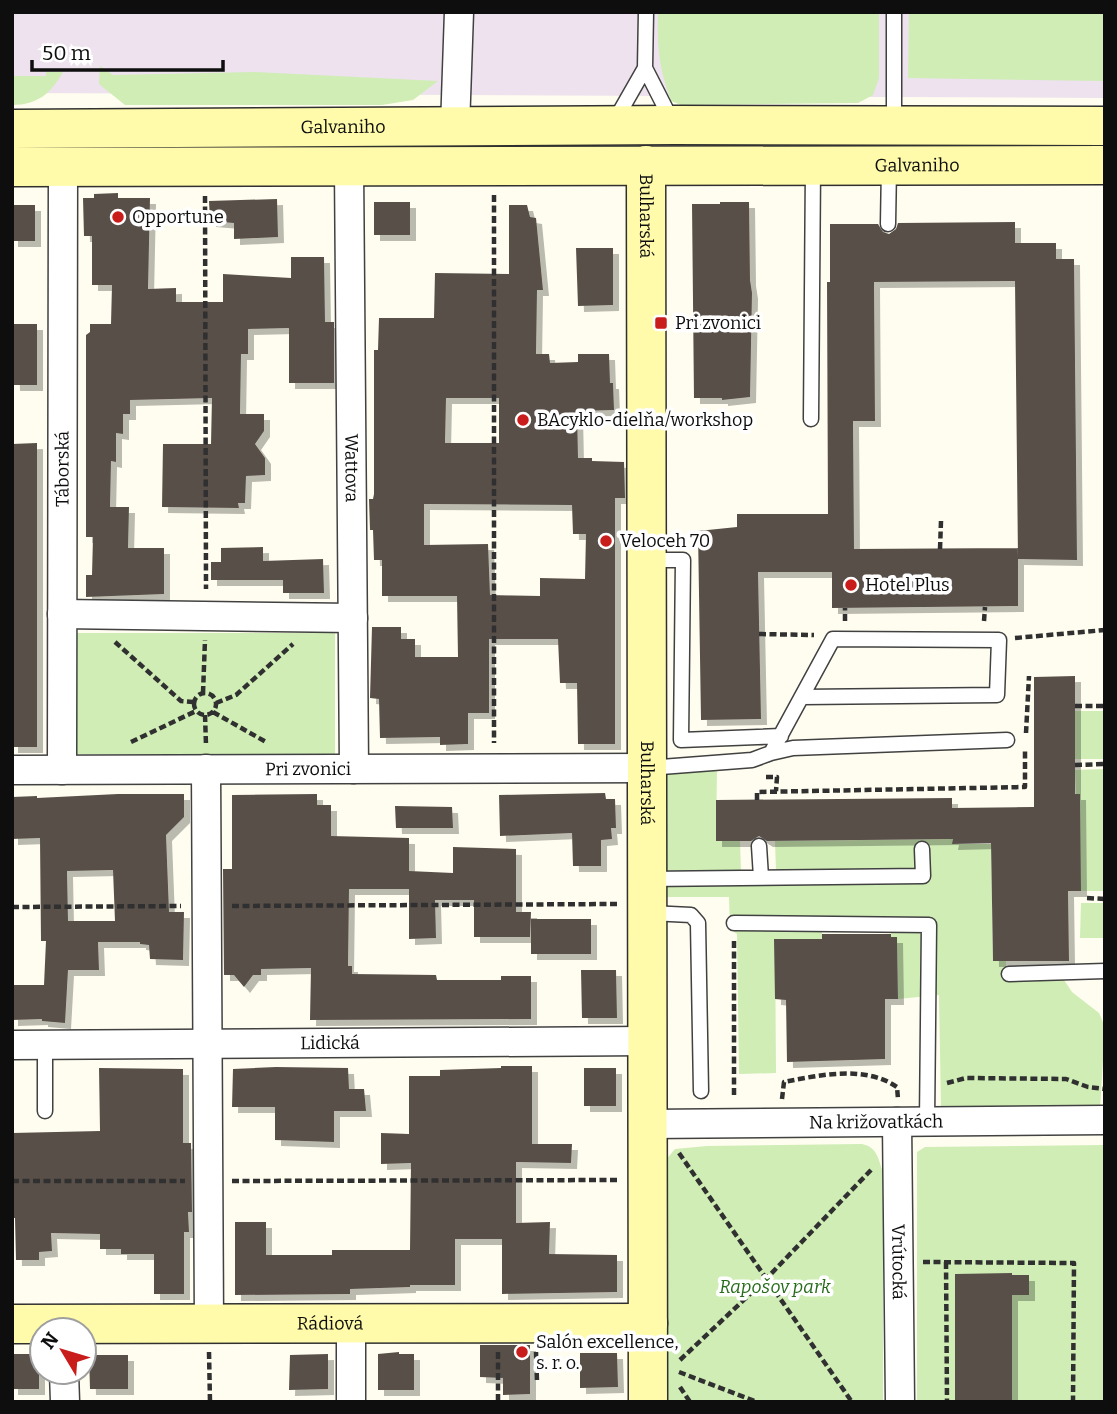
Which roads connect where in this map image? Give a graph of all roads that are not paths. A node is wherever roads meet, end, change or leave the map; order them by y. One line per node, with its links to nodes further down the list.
1 (459, 12): 9 (street)
2 (646, 12): 4 (lane)
3 (894, 12): 6 (lane)
4 (645, 68): 5 (lane); 7 (lane)
5 (674, 125): 6 (main road, Galvaniho); 7 (main road, Galvaniho); 11 (main road)
6 (894, 125): 8 (main road, Galvaniho)
7 (607, 126): 9 (main road, Galvaniho)
8 (1105, 126)
9 (455, 127): 10 (main road, Galvaniho)
10 (12, 129)
11 (646, 165): 12 (main road, Galvaniho); 17 (main road, Galvaniho); 20 (main road, Bulharská)
12 (813, 165): 13 (main road, Galvaniho); 19 (lane)
13 (889, 165): 14 (main road, Galvaniho); 18 (lane)
14 (1105, 165)
15 (12, 167): 16 (main road, Galvaniho)
16 (63, 167): 17 (main road, Galvaniho); 21 (street, Táborská)
17 (349, 167): 22 (street, Wattova)
18 (888, 224)
19 (811, 419)
20 (647, 560): 24 (lane); 28 (main road, Bulharská)
21 (73, 614): 22 (street); 31 (street, Táborská)
22 (353, 618): 29 (street, Wattova)
23 (802, 697): 23 (lane); 24 (lane)
24 (781, 736): 26 (lane)
25 (1007, 740): 26 (lane)
26 (771, 753): 28 (lane)
27 (206, 759): 29 (street, Pri zvonici); 31 (street, Pri zvonici); 40 (street)
28 (647, 768): 29 (street, Pri zvonici); 35 (main road, Bulharská)
29 (354, 769)
30 (12, 770): 31 (street, Pri zvonici)
31 (62, 770)
32 (760, 846): 34 (lane)
33 (922, 849): 34 (lane)
34 (761, 877): 35 (lane)
35 (647, 899): 39 (main road, Bulharská); 43 (lane)
36 (734, 923): 45 (lane)
37 (1105, 971): 38 (lane)
38 (1009, 974)
39 (648, 1041): 40 (street, Lidická); 48 (main road, Bulharská)
40 (208, 1044): 42 (street, Lidická); 51 (street)
41 (12, 1045): 42 (street, Lidická)
42 (45, 1045): 44 (lane)
43 (701, 1091)
44 (45, 1111)
45 (927, 1114): 46 (street, Na križovatkách); 47 (street, Na križovatkách)
46 (1105, 1120)
47 (897, 1122): 48 (street, Na križovatkách); 55 (street, Vrútocká)
48 (661, 1135): 50 (main road, Bulharská)
49 (351, 1323): 50 (main road, Rádiová); 51 (main road, Rádiová); 53 (street)
50 (648, 1323): 54 (main road, Bulharská)
51 (209, 1324): 52 (main road, Rádiová)
52 (98, 1326)
53 (351, 1402)
54 (648, 1402)
55 (900, 1402)

